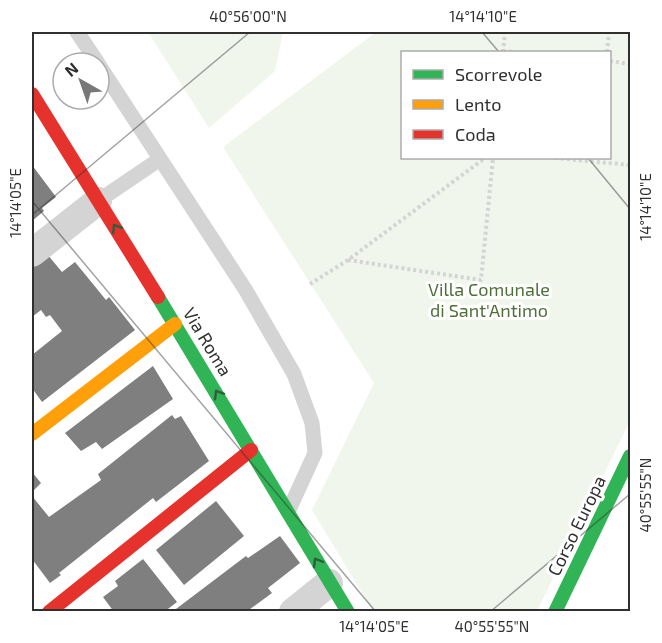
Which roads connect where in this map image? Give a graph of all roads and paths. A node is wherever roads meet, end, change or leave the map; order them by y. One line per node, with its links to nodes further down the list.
1 (77, 32): 4 (lane)
2 (505, 32): 5 (path)
3 (609, 32): 6 (path)
4 (89, 51)
5 (503, 51)
6 (607, 51)
7 (611, 61): 8 (path)
8 (630, 64)
9 (111, 84): 11 (lane)
10 (32, 94): 17 (street, Via Roma)
11 (160, 159): 17 (lane); 25 (lane)
12 (484, 159): 19 (path)
13 (493, 159): 19 (path)
14 (576, 159): 15 (path)
15 (596, 160): 16 (path)
16 (630, 165)
17 (98, 201): 18 (street); 21 (street, Via Roma, one-way to 17)
18 (32, 253)
19 (348, 260): 20 (path)
20 (310, 284)
21 (176, 324): 22 (street); 23 (street, Via Roma, one-way to 21)
22 (32, 434)
23 (251, 450): 25 (street, Via Roma); 27 (street)
24 (630, 456): 30 (street, Corso Europa)
25 (288, 513): 26 (street, Via Roma, one-way to 25)
26 (329, 583): 28 (street); 29 (street, Via Roma)
27 (49, 612)
28 (293, 612)
29 (348, 612)
30 (555, 612)

